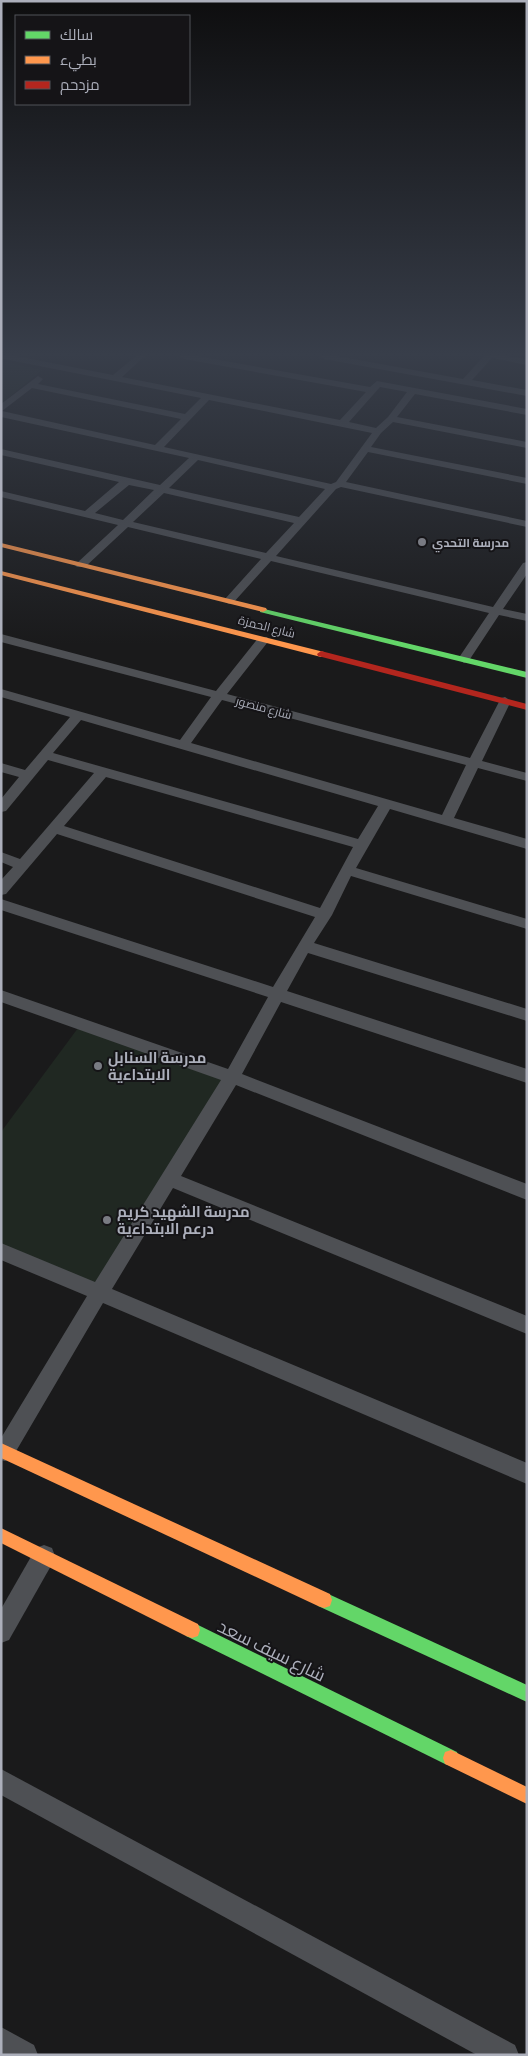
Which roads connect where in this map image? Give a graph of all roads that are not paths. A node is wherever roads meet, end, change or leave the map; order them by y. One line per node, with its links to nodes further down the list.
1 (1, 452): 6 (street)
2 (177, 452): 5 (street)
3 (363, 452): 8 (street)
4 (380, 452): 7 (street)
5 (197, 456): 8 (street); 9 (street)
6 (127, 481): 9 (street); 11 (street)
7 (527, 481)
8 (336, 486): 12 (street); 14 (street)
9 (162, 489): 12 (street); 13 (street)
10 (1, 494): 11 (street)
11 (87, 514): 13 (street)
12 (301, 521): 16 (street)
13 (125, 523): 16 (street); 17 (street)
14 (527, 524)
15 (1, 545): 17 (street, شارع الحمزة)
16 (270, 557): 20 (street); 21 (street)
17 (81, 565): 20 (street, شارع الحمزة)
18 (527, 566): 21 (street)
19 (2, 574): 24 (street, شارع الحمزة)
20 (229, 601): 23 (street, شارع الحمزة)
21 (496, 610): 22 (street); 27 (street)
22 (527, 618)
23 (317, 623): 26 (street); 27 (street, شارع الحمزة)
24 (263, 640): 26 (street, شارع الحمزة); 30 (street)
25 (4, 641): 30 (street, شارع منصور)
26 (298, 648): 31 (street, شارع الحمزة)
27 (464, 659): 28 (street, شارع الحمزة)
28 (527, 675)
29 (1, 693): 33 (street)
30 (219, 695): 34 (street); 36 (street, شارع منصور)
31 (505, 701): 32 (street, شارع الحمزة); 36 (street)
32 (527, 707)
33 (78, 715): 34 (street); 35 (street)
34 (183, 745): 41 (street)
35 (45, 755): 38 (street); 39 (street)
36 (475, 763): 40 (street, شارع منصور); 43 (street)
37 (1, 767): 39 (street)
38 (103, 772): 44 (street); 46 (street)
39 (27, 775): 42 (street)
40 (527, 777)
41 (387, 803): 43 (street); 46 (street)
42 (1, 808)
43 (446, 820): 45 (street)
44 (55, 828): 48 (street); 52 (street)
45 (527, 844)
46 (362, 845): 49 (street)
47 (1, 857): 48 (street)
48 (23, 865): 50 (street)
49 (347, 870): 52 (street); 53 (street)
50 (1, 890)
51 (1, 904): 55 (street)
52 (324, 915): 54 (street)
53 (527, 924)
54 (304, 946): 55 (street); 57 (street)
55 (276, 995): 58 (street); 59 (street)
56 (1, 996): 59 (street)
57 (527, 1015)
58 (527, 1076)
59 (232, 1077): 60 (street); 61 (street)
60 (170, 1179): 63 (street); 64 (street)
61 (527, 1192)
62 (1, 1251): 63 (street)
63 (99, 1293): 65 (street); 66 (street)
64 (527, 1325)
65 (3, 1450): 70 (street)
66 (527, 1474)
67 (1, 1535): 68 (street, شارع سيف سعد)
68 (44, 1556): 69 (street); 72 (street, شارع سيف سعد)
69 (1, 1632)
70 (527, 1694)
71 (1, 1781): 75 (street)
72 (527, 1796)
73 (1, 2041): 74 (street)
74 (24, 2055)
75 (505, 2055)

